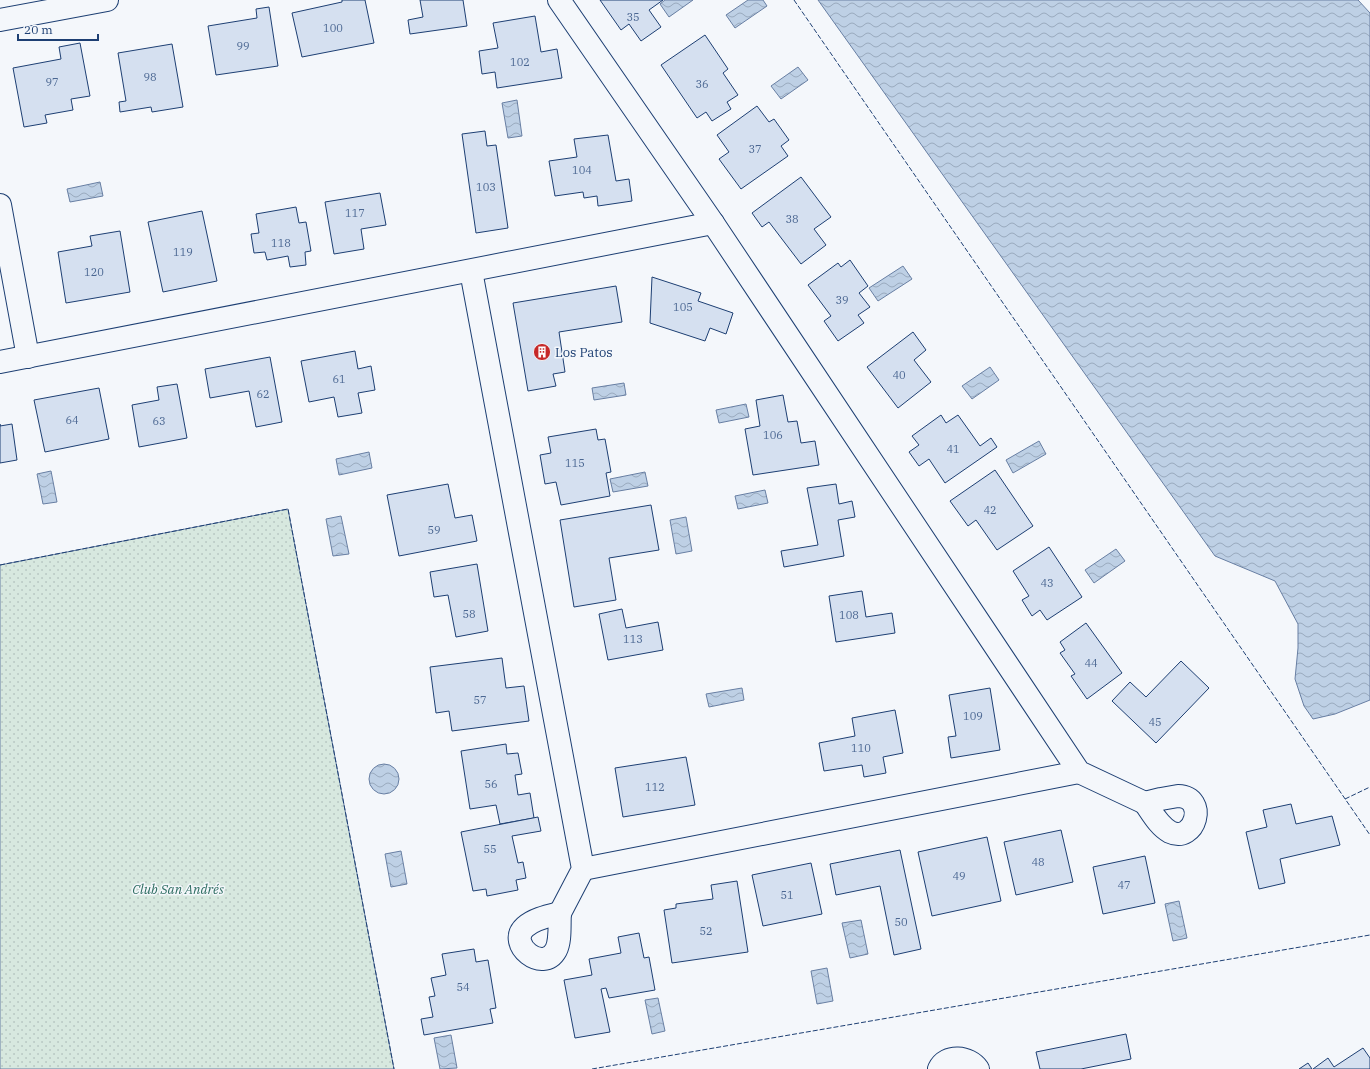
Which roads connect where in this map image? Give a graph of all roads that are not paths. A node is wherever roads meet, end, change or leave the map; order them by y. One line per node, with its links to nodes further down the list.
1 (107, 0): 3 (street)
2 (559, 0): 5 (street)
3 (0, 20)
4 (0, 205): 7 (street)
5 (714, 224): 6 (street); 9 (street)
6 (471, 271): 7 (street); 11 (street)
7 (28, 357): 8 (street)
8 (0, 362)
9 (1080, 772): 10 (street); 11 (street)
10 (1145, 803)
11 (583, 869): 12 (street)
12 (560, 913)
13 (938, 1069): 14 (street)
14 (978, 1069)

